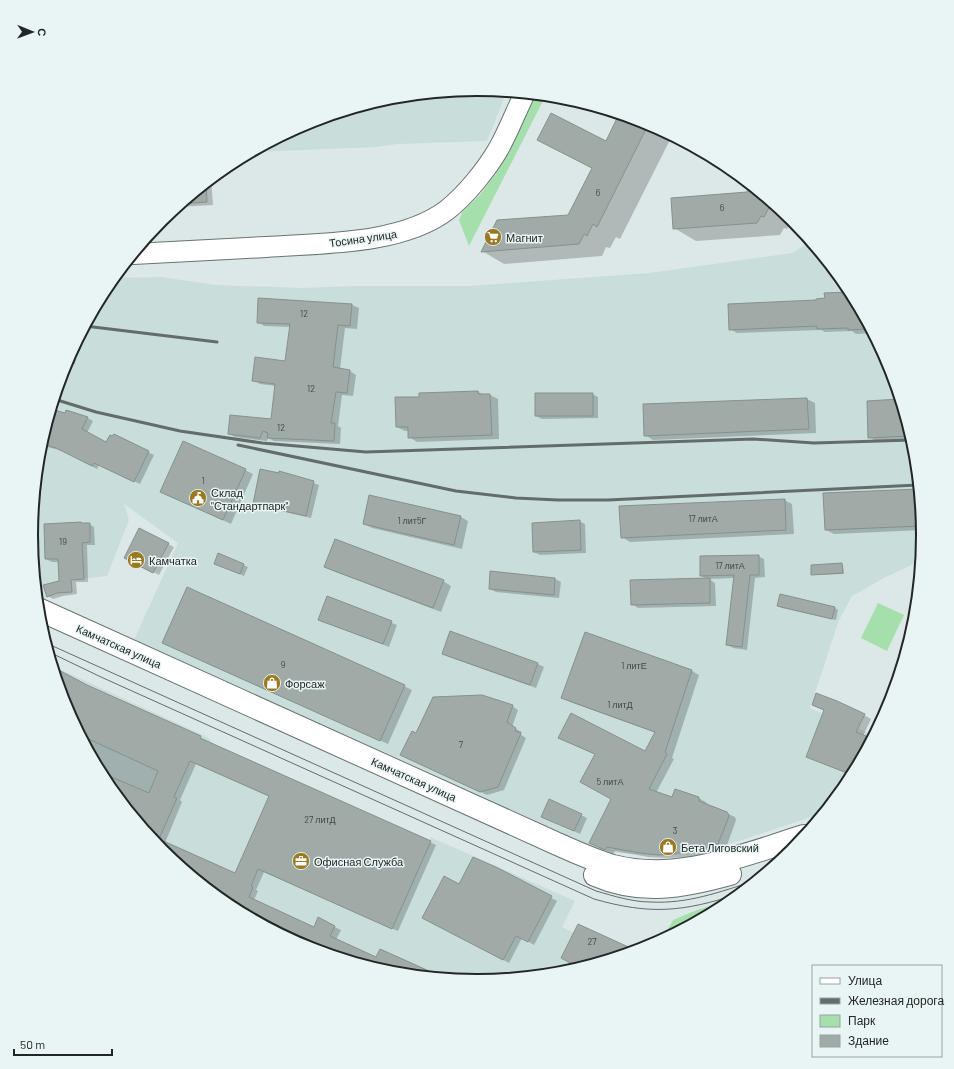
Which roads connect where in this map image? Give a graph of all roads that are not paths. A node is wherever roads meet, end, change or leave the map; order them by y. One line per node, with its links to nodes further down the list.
1 (523, 98): 2 (street, Тосина улица)
2 (140, 254)
3 (45, 612): 5 (main road, Камчатская улица)
4 (48, 629): 6 (main road, Камчатская улица)
5 (792, 840)
6 (769, 862)

